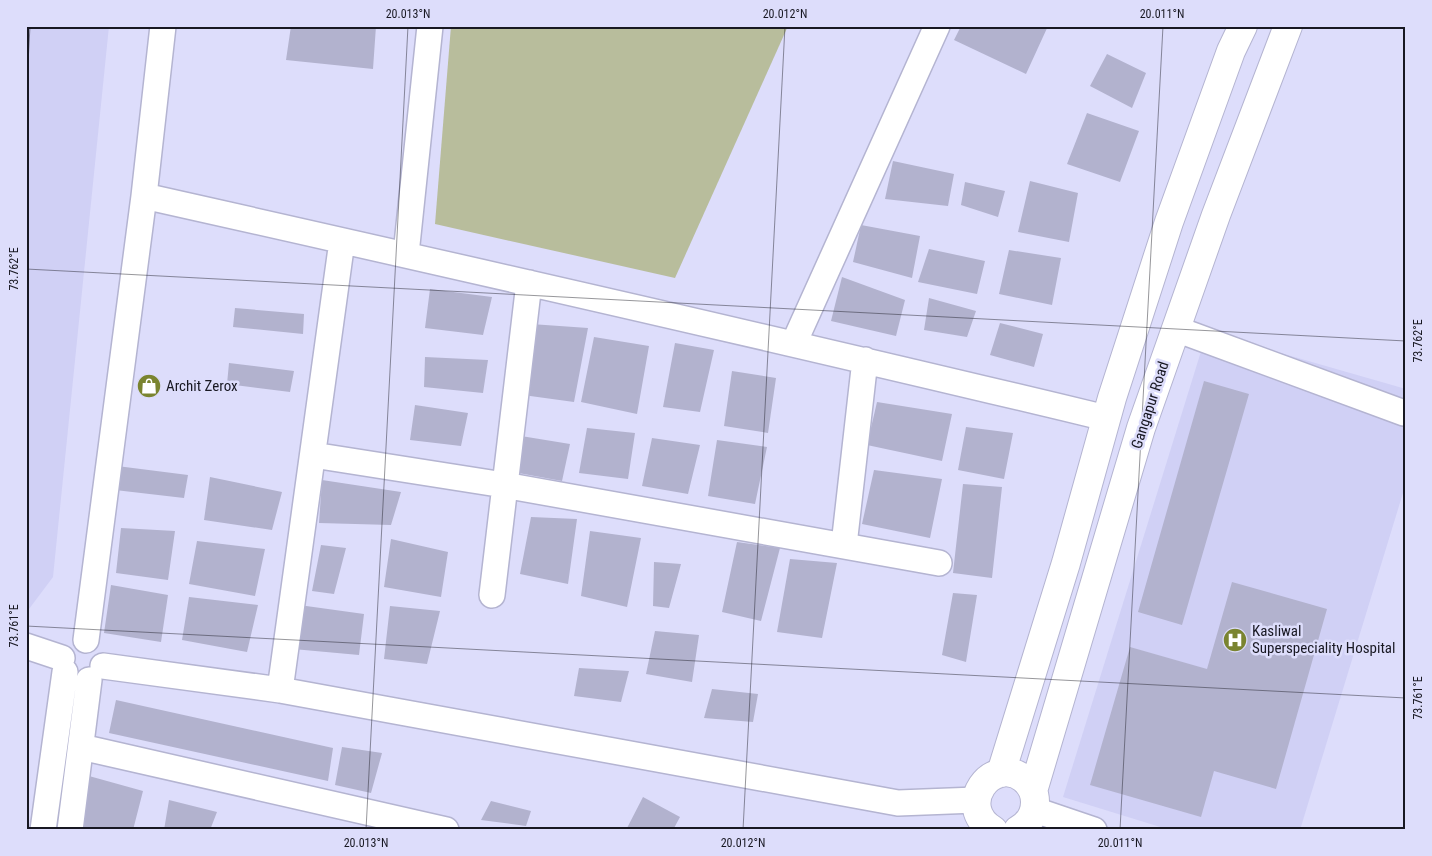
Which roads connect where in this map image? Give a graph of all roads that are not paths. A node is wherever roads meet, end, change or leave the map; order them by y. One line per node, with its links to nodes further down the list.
1 (163, 26): 6 (street)
2 (430, 26): 8 (street)
3 (937, 26): 11 (street)
4 (1243, 26): 14 (main road)
5 (1288, 26): 10 (main road, Gangapur Road)
6 (144, 196): 7 (street); 20 (street)
7 (342, 241): 8 (street); 15 (street)
8 (406, 254): 9 (street)
9 (528, 283): 11 (street); 16 (street)
10 (1176, 329): 13 (street); 27 (main road, Gangapur Road)
11 (794, 343): 12 (street)
12 (865, 360): 14 (street); 17 (street)
13 (1404, 413)
14 (1106, 418): 26 (main road)
15 (313, 455): 16 (street); 24 (street)
16 (504, 485): 17 (street); 19 (street)
17 (844, 545): 18 (street)
18 (938, 563)
19 (492, 595)
20 (86, 640): 22 (street); 23 (street)
21 (26, 646): 22 (street)
22 (64, 665): 23 (street); 29 (street)
23 (96, 673): 24 (street); 25 (street)
24 (280, 690): 28 (street)
25 (81, 747): 30 (street); 31 (street)
26 (1001, 773): 27 (main road); 28 (main road)
27 (1029, 810): 32 (street)
28 (981, 819)
29 (43, 830)
30 (70, 830)
31 (446, 830)
32 (1094, 830)

